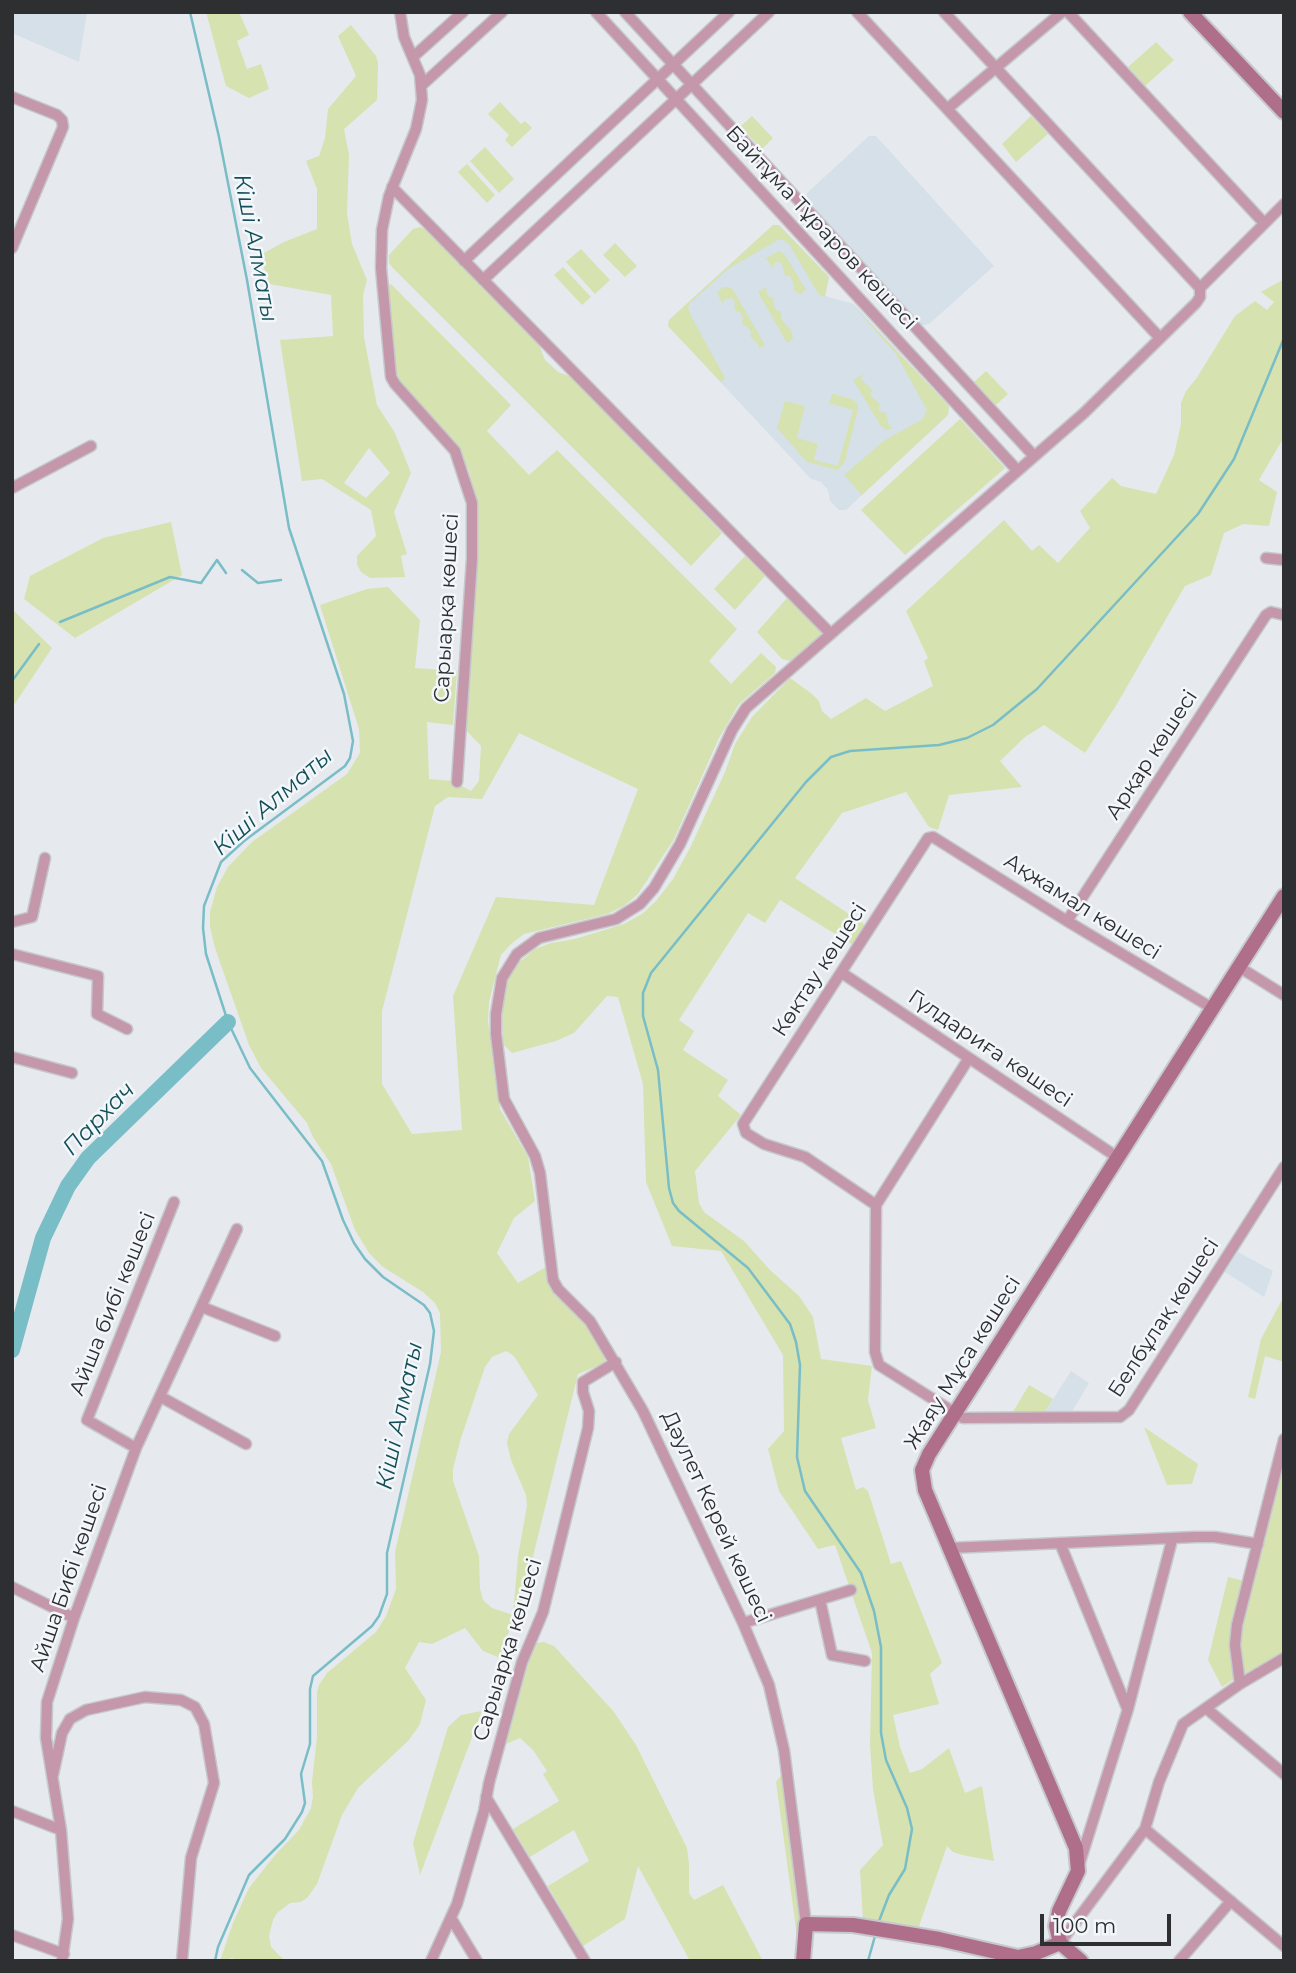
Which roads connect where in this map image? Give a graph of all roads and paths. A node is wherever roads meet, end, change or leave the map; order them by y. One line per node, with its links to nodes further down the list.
1 (400, 12): 13 (street, Сарыарқа көшесі)
2 (463, 12): 13 (street)
3 (502, 12): 17 (street)
4 (596, 12): 16 (street, Байтұма Тұраров көшесі)
5 (625, 12): 14 (street, Байтұма Тұраров көшесі)
6 (729, 12): 14 (street)
7 (769, 12): 18 (street)
8 (858, 12): 21 (street)
9 (944, 12): 15 (street)
10 (1062, 12): 15 (street)
11 (1068, 12): 25 (street)
12 (1190, 12): 22 (street)
13 (412, 57): 17 (street, Сарыарқа көшесі)
14 (673, 65): 16 (street); 18 (street, Байтұма Тұраров көшесі)
15 (996, 68): 21 (street); 29 (street)
16 (658, 79): 20 (street, Байтұма Тұраров көшесі); 27 (street)
17 (422, 85): 23 (street, Сарыарқа көшесі)
18 (691, 85): 20 (street); 32 (street, Байтұма Тұраров көшесі)
19 (12, 97): 26 (street)
20 (676, 99): 28 (street); 33 (street, Байтұма Тұраров көшесі)
21 (947, 109): 30 (street)
22 (1284, 112)
23 (392, 187): 27 (street); 39 (street, Сарыарқа көшесі)
24 (1284, 205): 25 (street, Дәулет Керей көшесі)
25 (1264, 223): 29 (street, Дәулет Керей көшесі)
26 (12, 248)
27 (464, 261): 28 (street)
28 (483, 280): 38 (street)
29 (1200, 288): 30 (street, Дәулет Керей көшесі)
30 (1160, 338): 32 (street, Дәулет Керей көшесі)
31 (91, 446): 34 (street)
32 (1034, 456): 33 (street, Дәулет Керей көшесі)
33 (1017, 470): 38 (street, Дәулет Керей көшесі)
34 (12, 488)
35 (1266, 558): 36 (street)
36 (1284, 560)
37 (1284, 615): 43 (street, Арқар көшесі)
38 (831, 634): 61 (street, Дәулет Керей көшесі)
39 (457, 782)
40 (933, 837): 43 (street, Ақжамал көшесі); 47 (street, Көктау көшесі)
41 (45, 859): 44 (street)
42 (1284, 896): 46 (street, Жаяу Мұса көшесі)
43 (1067, 921): 49 (street, Ақжамал көшесі)
44 (12, 922)
45 (12, 954): 50 (street)
46 (1238, 967): 48 (street); 49 (street, Жаяу Мұса көшесі)
47 (842, 973): 52 (street, Гүлдариға көшесі); 57 (street, Көктау көшесі)
48 (1284, 995)
49 (1212, 1008): 54 (street, Жаяу Мұса көшесі)
50 (127, 1029)
51 (12, 1057): 53 (street)
52 (969, 1058): 54 (street, Гүлдариға көшесі); 57 (street)
53 (72, 1073)
54 (1117, 1157): 63 (street, Жаяу Мұса көшесі)
55 (1284, 1167): 63 (street, Белбұлақ көшесі)
56 (174, 1202): 66 (street, Айша бибі көшесі)
57 (876, 1205): 63 (street)
58 (237, 1229): 59 (street, Айша Бибі көшесі)
59 (202, 1307): 60 (street); 62 (street, Айша Бибі көшесі)
60 (275, 1336)
61 (616, 1362): 75 (street, Дәулет Керей көшесі); 83 (street, Сарыарқа көшесі)
62 (161, 1397): 65 (street); 66 (street, Айша Бибі көшесі)
63 (954, 1414): 70 (street, Жаяу Мұса көшесі)
64 (1284, 1439): 69 (street)
65 (246, 1444)
66 (136, 1448): 74 (street, Айша Бибі көшесі)
67 (1172, 1540): 68 (street); 69 (street); 79 (street)
68 (1060, 1543): 70 (street); 79 (street)
69 (1258, 1544): 78 (street)
70 (950, 1548): 87 (street, Жаяу Мұса көшесі)
71 (12, 1587): 74 (street)
72 (851, 1590): 73 (street)
73 (820, 1600): 75 (street); 77 (street)
74 (74, 1618): 82 (street, Айша Бибі көшесі)
75 (743, 1623): 90 (street, Дәулет Керей көшесі)
76 (1284, 1658): 78 (street)
77 (865, 1661)
78 (1240, 1684): 80 (street)
79 (1128, 1709): 87 (street)
80 (1207, 1709): 81 (street); 85 (street)
81 (1284, 1774)
82 (51, 1781): 86 (street, Айша Бибі көшесі); 95 (street)
83 (486, 1797): 89 (street, Сарыарқа көшесі); 98 (street)
84 (12, 1811): 86 (street)
85 (1145, 1829): 88 (street); 92 (street)
86 (61, 1830): 94 (street, Айша Бибі көшесі)
87 (1079, 1865): 92 (street)
88 (1231, 1901): 93 (street); 101 (street)
89 (451, 1918): 96 (street, Сарыарқа көшесі); 97 (street)
90 (806, 1924): 92 (street); 99 (street, Дәулет Керей көшесі)
91 (12, 1935): 94 (street)
92 (1060, 1942): 100 (street)
93 (1284, 1946)
94 (63, 1957)
95 (182, 1961)
96 (431, 1961)
97 (477, 1961)
98 (585, 1961)
99 (803, 1961)
100 (1081, 1961)
101 (1179, 1961)

